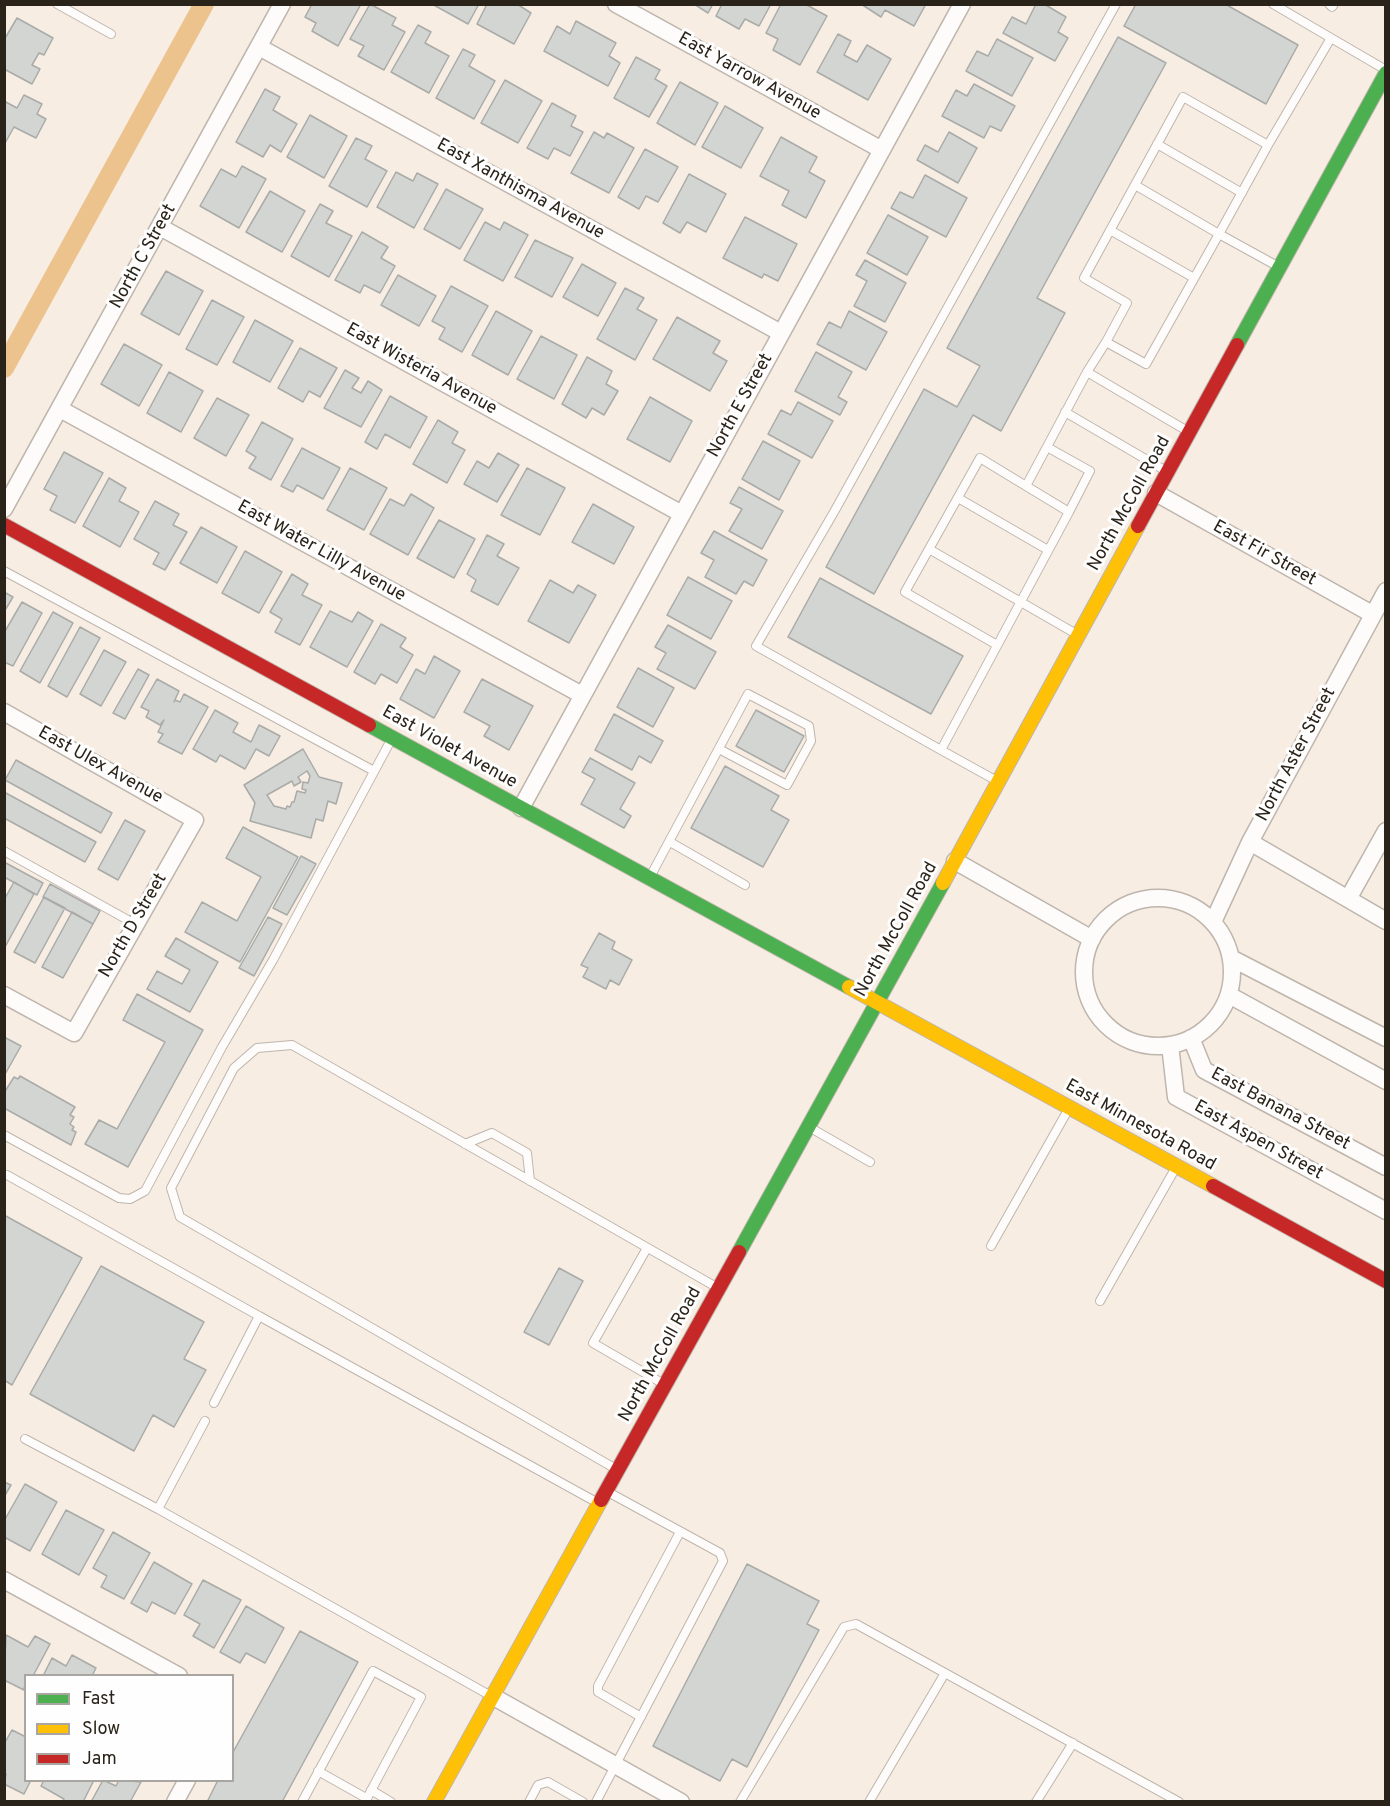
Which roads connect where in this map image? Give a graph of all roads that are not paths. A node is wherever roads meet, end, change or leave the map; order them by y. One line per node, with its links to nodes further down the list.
1 (57, 4): 9 (lane)
2 (282, 4): 11 (street, North C Street)
3 (616, 4): 15 (street, East Yarrow Avenue)
4 (962, 4): 15 (street, North E Street)
5 (1116, 4): 50 (lane)
6 (1273, 4): 10 (lane)
7 (1329, 4): 8 (lane)
8 (1334, 4)
9 (111, 34)
10 (1331, 38): 12 (lane); 14 (lane)
11 (259, 47): 18 (street, North C Street); 23 (street, East Xanthisma Avenue)
12 (1386, 72): 21 (main road, North McColl Road)
13 (1157, 144): 14 (lane); 16 (lane); 17 (lane)
14 (1268, 146): 17 (lane)
15 (882, 150): 23 (street, North E Street)
16 (1135, 185): 19 (lane); 20 (lane)
17 (1242, 193): 20 (lane)
18 (160, 226): 26 (street, North C Street); 36 (street, East Wisteria Avenue)
19 (1110, 230): 22 (lane); 24 (lane)
20 (1219, 234): 21 (lane); 22 (lane)
21 (1280, 267): 28 (main road, North McColl Road)
22 (1194, 278): 24 (lane)
23 (781, 333): 36 (street, North E Street)
24 (1106, 342): 25 (lane)
25 (1087, 372): 27 (lane); 28 (lane)
26 (60, 409): 34 (street, North C Street); 46 (street, East Water Lilly Avenue)
27 (1065, 412): 29 (lane); 30 (lane)
28 (1189, 433): 30 (main road, North McColl Road)
29 (1047, 447): 31 (lane); 35 (lane)
30 (1168, 472): 32 (main road, North McColl Road)
31 (1026, 486): 33 (lane); 35 (lane)
32 (1156, 493): 43 (street, East Fir Street); 44 (main road, North McColl Road)
33 (958, 498): 38 (lane); 39 (lane)
34 (4, 509)
35 (1069, 512): 39 (lane)
36 (682, 514): 46 (street, North E Street)
37 (4, 525): 48 (main road, East Violet Avenue)
38 (929, 549): 42 (lane); 45 (lane)
39 (1048, 550): 42 (lane)
40 (4, 571): 51 (lane)
41 (1386, 591): 43 (street, North Aster Street)
42 (1020, 602): 44 (lane); 45 (lane)
43 (1372, 614): 57 (street, North Aster Street)
44 (1078, 636): 52 (main road, North McColl Road)
45 (997, 645): 50 (lane)
46 (582, 695): 53 (street, North E Street)
47 (4, 712): 54 (street, East Ulex Avenue)
48 (392, 738): 51 (lane); 53 (main road, East Violet Avenue)
49 (720, 749): 49 (lane); 56 (lane)
50 (941, 750): 52 (lane)
51 (374, 771): 77 (lane)
52 (999, 782): 59 (main road, North McColl Road)
53 (521, 808): 60 (main road, East Violet Avenue)
54 (195, 820): 65 (street, North D Street)
55 (1386, 831): 62 (street)
56 (670, 842): 60 (lane); 61 (lane)
57 (1250, 842): 62 (street); 64 (street, North Aster Street)
58 (4, 851): 65 (lane)
59 (955, 861): 66 (street); 70 (main road, North McColl Road)
60 (650, 878): 70 (main road, East Violet Avenue)
61 (745, 885)
62 (1348, 899): 63 (street)
63 (1386, 921)
64 (1213, 922): 66 (street); 67 (street)
65 (135, 924): 68 (street, North D Street)
66 (1092, 939): 73 (street)
67 (1231, 958): 69 (street); 72 (street)
68 (4, 995)
69 (1229, 995): 71 (street); 74 (street)
70 (878, 1002): 75 (main road, East Minnesota Road); 76 (main road, North McColl Road)
71 (1191, 1038): 73 (street); 81 (street, East Banana Street)
72 (1386, 1038)
73 (1170, 1045): 84 (street, East Aspen Street)
74 (1386, 1081)
75 (1070, 1107): 80 (main road, East Minnesota Road); 85 (lane)
76 (808, 1127): 79 (lane); 88 (main road, North McColl Road)
77 (4, 1135)
78 (465, 1144): 83 (lane); 83 (lane); 95 (lane)
79 (870, 1162)
80 (1177, 1166): 87 (main road, East Minnesota Road); 89 (lane)
81 (1386, 1167)
82 (7, 1175): 90 (lane)
83 (530, 1181): 86 (lane)
84 (1386, 1211)
85 (991, 1246)
86 (647, 1248): 88 (lane); 91 (lane)
87 (1386, 1281)
88 (718, 1288): 91 (main road, North McColl Road)
89 (1100, 1301)
90 (259, 1316): 92 (lane); 97 (lane)
91 (665, 1384): 95 (main road, North McColl Road)
92 (214, 1403)
93 (205, 1421): 98 (lane)
94 (25, 1439): 98 (lane)
95 (618, 1470): 96 (main road, North McColl Road)
96 (606, 1491): 97 (main road, North McColl Road); 99 (lane)
97 (599, 1504): 103 (main road, North McColl Road)
98 (158, 1509): 103 (lane)
99 (680, 1532): 104 (lane); 104 (lane)
100 (4, 1580): 102 (street)
101 (945, 1673): 105 (lane); 118 (lane); 119 (lane)
102 (175, 1674)
103 (492, 1696): 106 (street); 113 (main road, North McColl Road)
104 (641, 1717): 106 (lane)
105 (1073, 1743): 120 (lane); 121 (lane)
106 (616, 1765): 116 (lane); 117 (street)
107 (318, 1771): 109 (lane); 109 (lane); 111 (lane)
108 (186, 1782): 110 (street)
109 (367, 1797): 112 (lane)
110 (175, 1802)
111 (302, 1802)
112 (391, 1802)
113 (434, 1802)
114 (529, 1802): 115 (lane)
115 (584, 1802)
116 (596, 1802)
117 (681, 1802)
118 (740, 1802)
119 (869, 1802)
120 (1036, 1802)
121 (1179, 1802)

